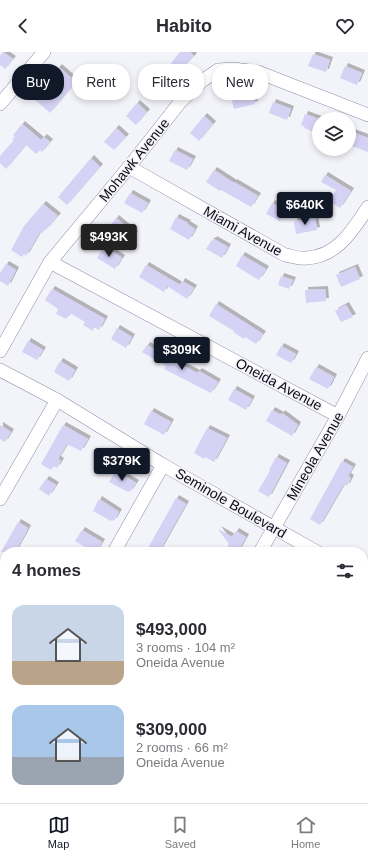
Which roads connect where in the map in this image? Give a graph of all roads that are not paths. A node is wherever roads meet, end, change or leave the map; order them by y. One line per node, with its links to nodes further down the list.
1 (44, 52): 2 (street)
2 (0, 104)
3 (368, 115): 4 (street, Mohawk Avenue)
4 (129, 167): 5 (street, Miami Avenue); 6 (street, Mohawk Avenue)
5 (368, 207)
6 (50, 262): 7 (street, Mohawk Avenue); 11 (street, Oneida Avenue)
7 (0, 351)
8 (368, 358): 11 (street, Mineola Avenue)
9 (0, 370): 10 (street, Seminole Boulevard)
10 (56, 400): 12 (street, Seminole Boulevard); 13 (street)
11 (338, 416): 14 (street, Mineola Avenue)
12 (163, 464): 14 (street, Seminole Boulevard); 15 (street)
13 (0, 499)
14 (274, 528): 16 (street, Mineola Avenue); 17 (street, Seminole Boulevard)
15 (117, 547)
16 (263, 547)
17 (308, 547)

